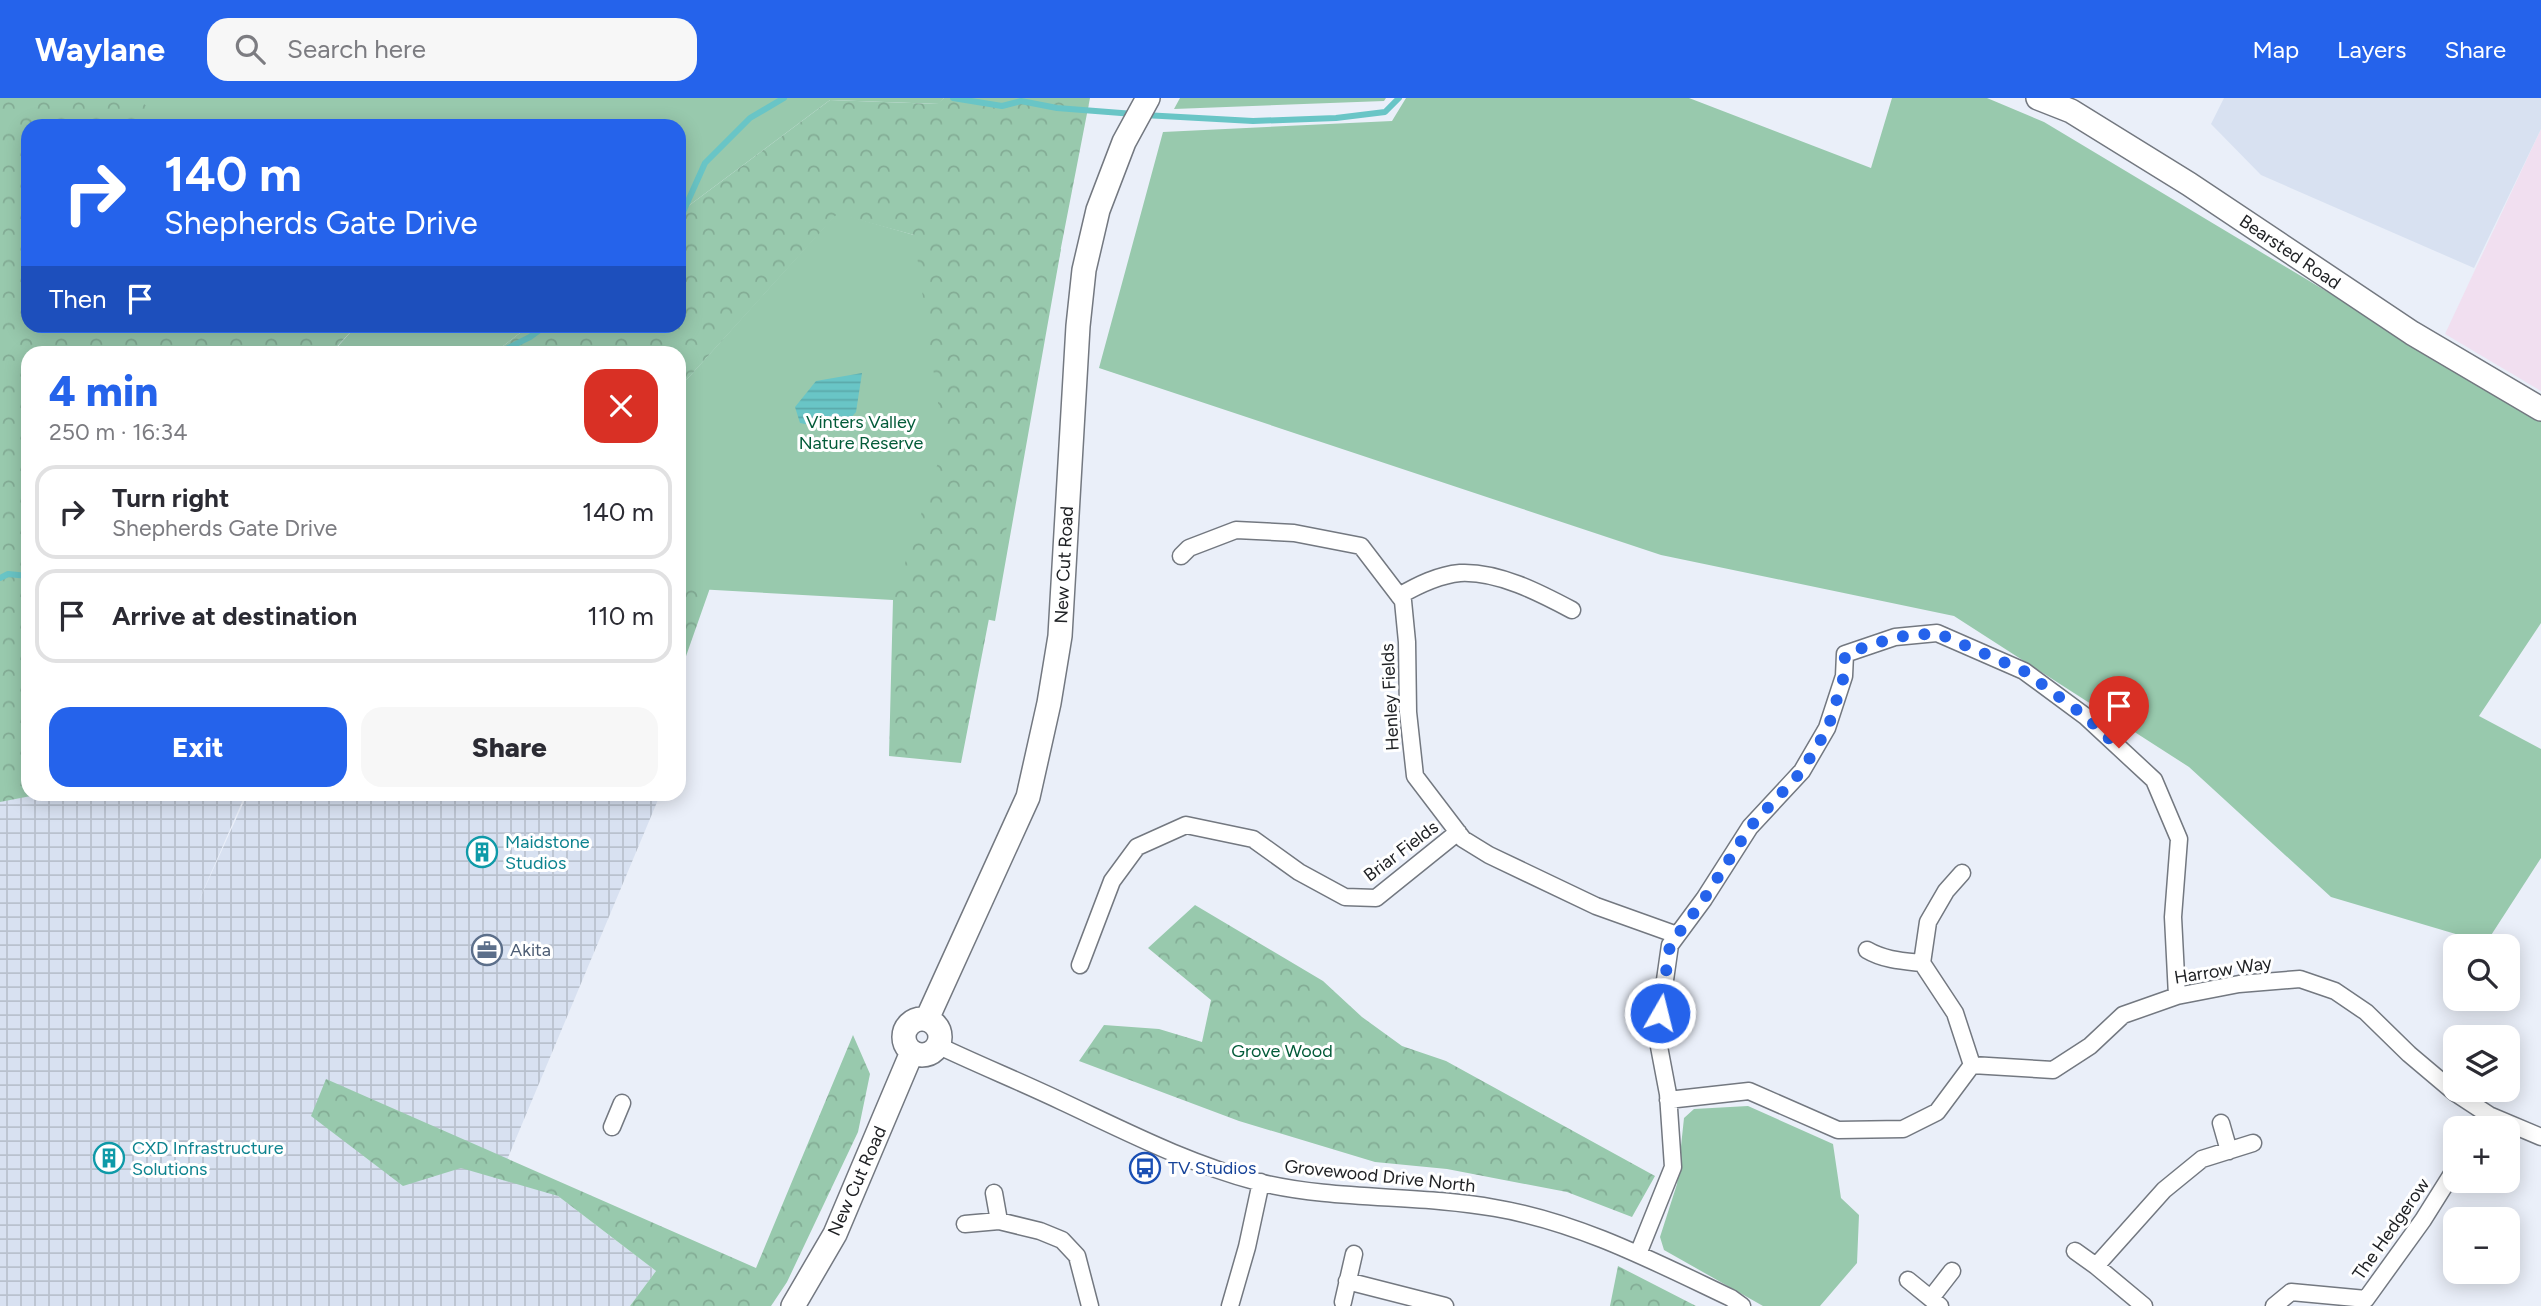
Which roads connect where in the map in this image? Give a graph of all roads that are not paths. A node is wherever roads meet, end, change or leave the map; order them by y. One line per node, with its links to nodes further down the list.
1 (1148, 98): 14 (street, New Cut Road)
2 (2038, 98): 3 (street, Bearsted Road)
3 (2541, 409)
4 (1181, 556): 5 (street, Henley Fields)
5 (1399, 596): 6 (street); 7 (street, Henley Fields)
6 (1572, 610)
7 (1458, 832): 9 (street, Henley Fields); 12 (street, Briar Fields)
8 (1962, 873): 11 (street)
9 (1677, 935): 13 (street); 18 (street)
10 (1867, 950): 11 (street)
11 (1922, 963): 17 (street)
12 (1080, 965)
13 (2177, 996): 17 (street, Harrow Way); 20 (street, Harrow Way)
14 (927, 1019): 15 (street); 16 (street, New Cut Road)
15 (937, 1045): 16 (street); 27 (street, Grovewood Drive North)
16 (912, 1052): 41 (street, New Cut Road)
17 (1972, 1065): 18 (street)
18 (1668, 1100): 34 (street)
19 (622, 1103): 22 (street)
20 (2479, 1116)
21 (2221, 1123): 26 (street)
22 (612, 1127)
23 (2520, 1131): 24 (street, Harrow Way)
24 (2541, 1137)
25 (2253, 1143): 26 (street)
26 (2229, 1151): 35 (street)
27 (1261, 1182): 34 (street, Grovewood Drive North); 43 (street)
28 (2443, 1188): 47 (street, The Hedgerow)
29 (994, 1193): 30 (street)
30 (999, 1221): 31 (street); 42 (street)
31 (965, 1224)
32 (2076, 1251): 35 (street)
33 (1353, 1254): 37 (street)
34 (1637, 1254): 45 (street, Grovewood Drive North)
35 (2096, 1266): 46 (street)
36 (1952, 1271): 40 (street)
37 (1348, 1280): 39 (street); 44 (street)
38 (1908, 1280): 40 (street)
39 (1343, 1302)
40 (1935, 1302)
41 (793, 1306)
42 (1090, 1306)
43 (1230, 1306)
44 (1445, 1306)
45 (1742, 1306)
46 (2144, 1306)
47 (2274, 1306)

